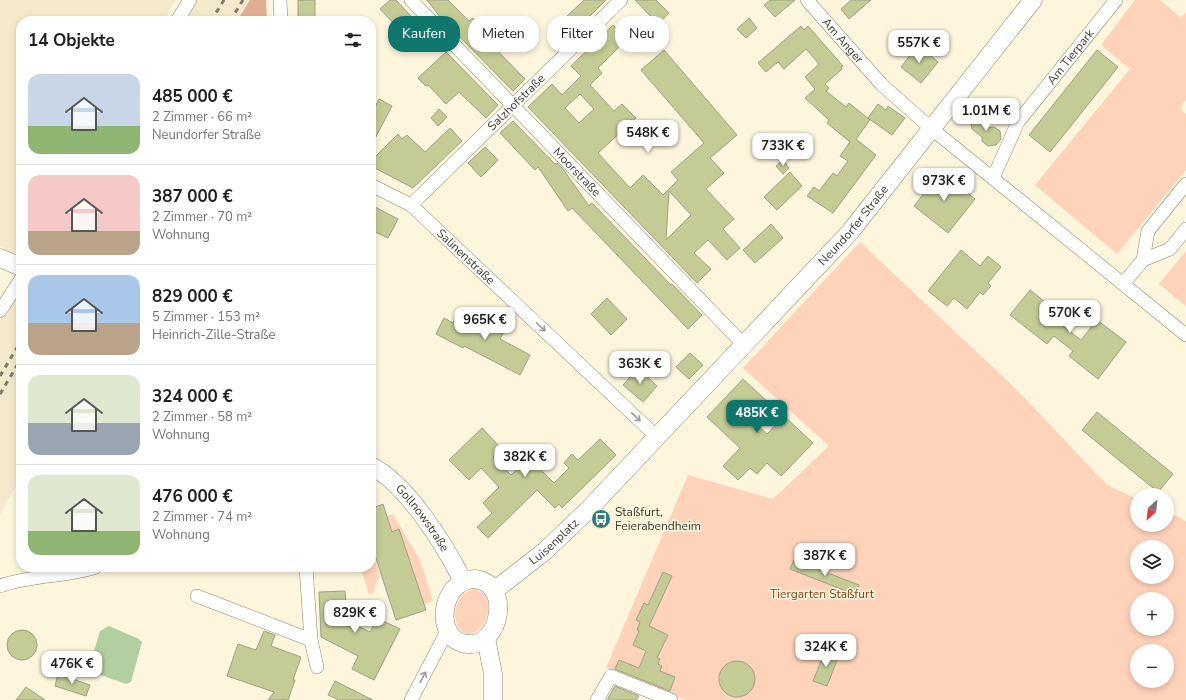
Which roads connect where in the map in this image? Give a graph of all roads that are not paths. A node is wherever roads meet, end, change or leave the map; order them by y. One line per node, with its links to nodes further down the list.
1 (190, 0): 8 (street)
2 (280, 0): 9 (street)
3 (411, 0): 10 (street, Moorstraße)
4 (621, 0): 10 (street, Salzhofstraße)
5 (807, 0): 11 (street, Am Anger)
6 (1033, 0): 11 (main road, Neundorfer Straße)
7 (1116, 0): 12 (street, Am Tierpark)
8 (180, 16)
9 (281, 16)
10 (513, 106): 15 (street, Salzhofstraße); 24 (street, Moorstraße)
11 (932, 129): 12 (street); 24 (main road, Neundorfer Straße)
12 (993, 178): 20 (street)
13 (1186, 184): 18 (street)
14 (376, 188): 15 (street, Salinenstraße)
15 (411, 205): 25 (street, Salinenstraße, one-way to 25)
16 (1186, 229): 18 (street)
17 (0, 258): 19 (main road)
18 (1143, 260): 20 (street)
19 (16, 265)
20 (1123, 284): 23 (street)
21 (16, 287): 22 (street)
22 (0, 311)
23 (1186, 335)
24 (743, 344): 25 (main road, Neundorfer Straße)
25 (658, 438): 31 (main road, Luisenplatz)
26 (376, 468): 29 (main road, Gollnowstraße)
27 (81, 572): 30 (street)
28 (306, 572): 35 (street)
29 (463, 581): 31 (main road); 33 (main road)
30 (0, 586)
31 (495, 590): 34 (main road)
32 (197, 596): 35 (street)
33 (448, 632): 34 (main road); 37 (street, one-way to 33)
34 (486, 638): 38 (main road)
35 (311, 640): 36 (street)
36 (317, 667)
37 (411, 700)
38 (493, 700)
39 (597, 700): 40 (street)
40 (671, 700)

